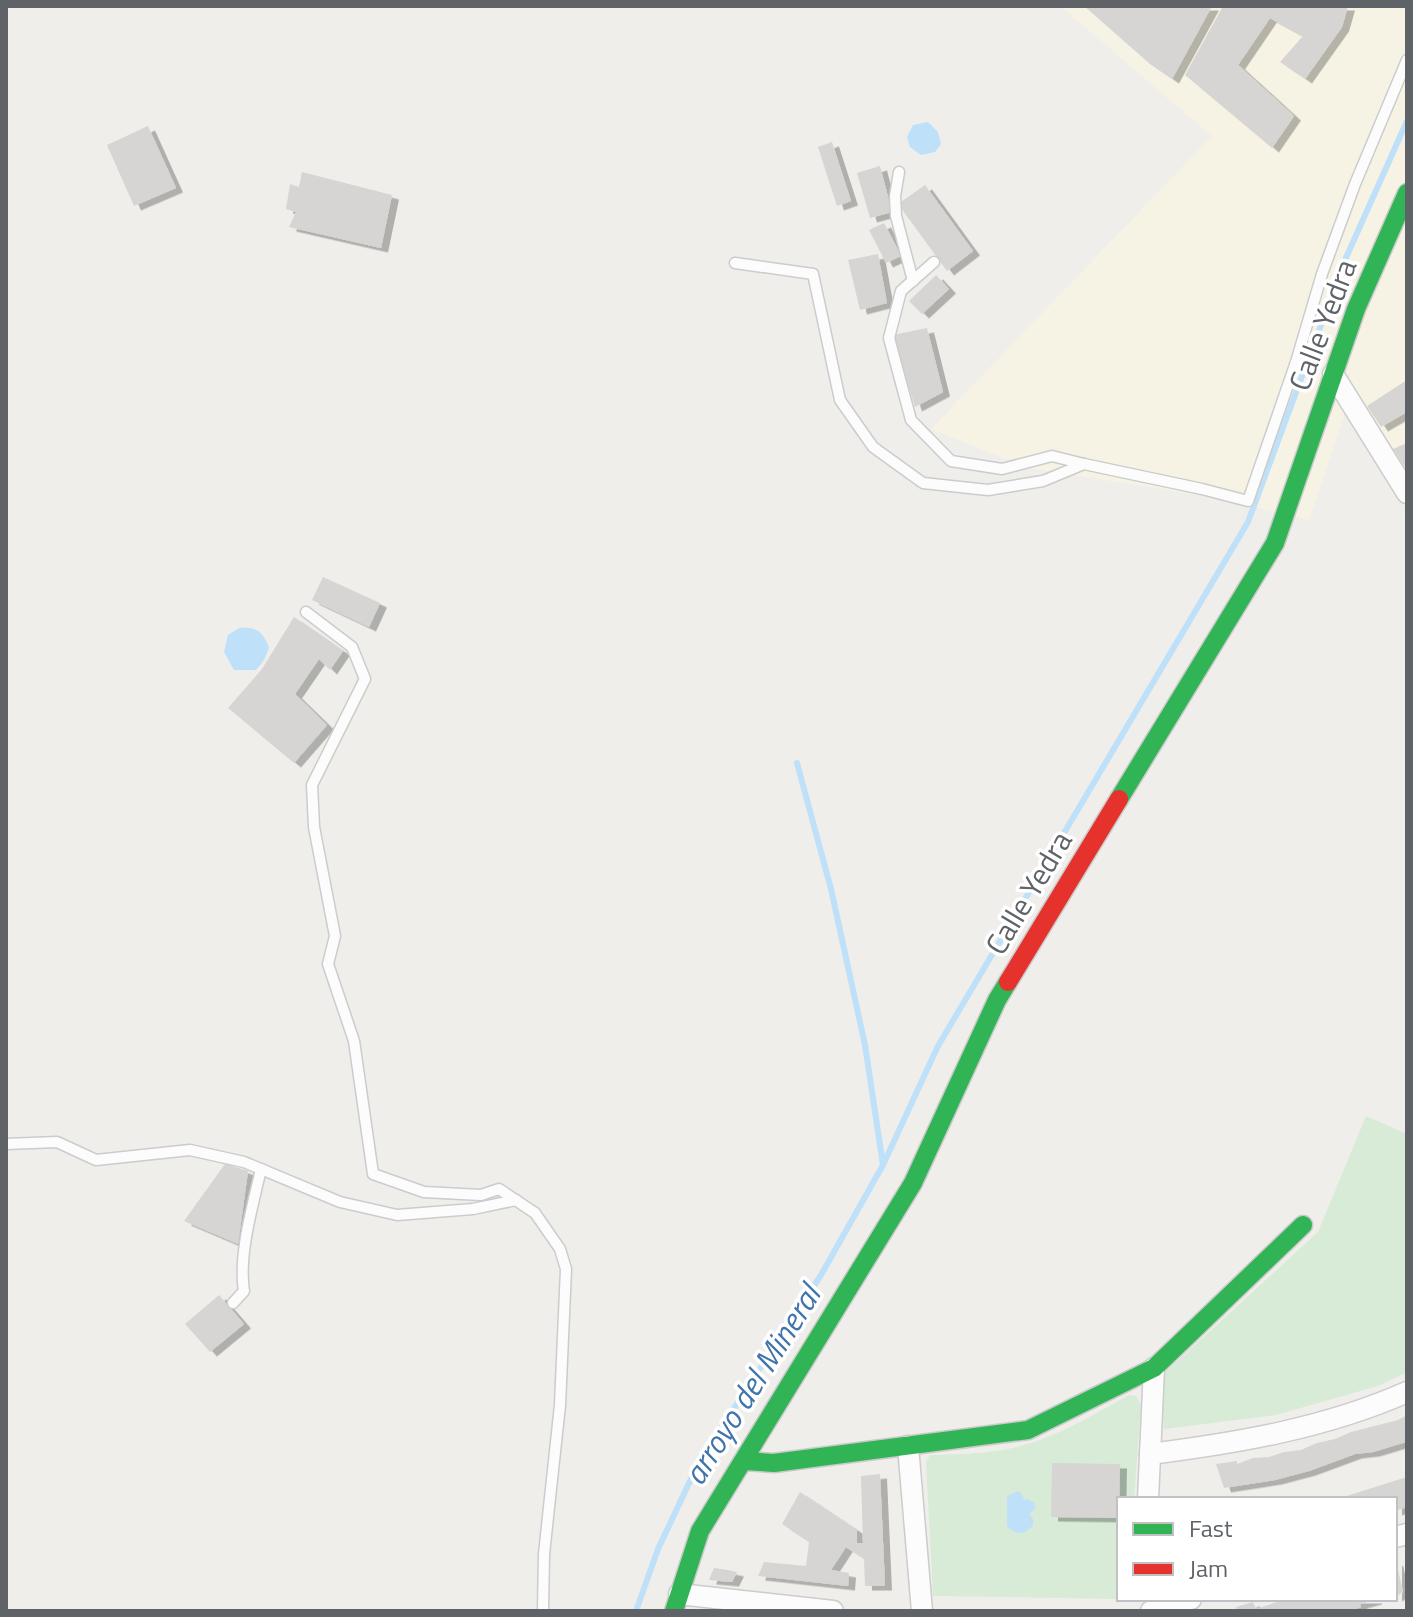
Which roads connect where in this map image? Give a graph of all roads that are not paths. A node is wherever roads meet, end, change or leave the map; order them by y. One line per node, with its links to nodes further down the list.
1 (1407, 60): 8 (lane)
2 (899, 172): 6 (lane)
3 (1407, 193): 7 (street, Calle Yedra)
4 (934, 262): 6 (lane)
5 (735, 263): 8 (lane)
6 (913, 281): 8 (lane)
7 (1333, 374): 9 (street); 20 (street, Calle Yedra)
8 (1084, 464)
9 (1407, 493)
10 (306, 612): 13 (lane)
11 (6, 1144): 12 (lane)
12 (261, 1169): 13 (lane); 15 (lane)
13 (516, 1200): 24 (lane)
14 (1303, 1225): 16 (street)
15 (233, 1303)
16 (1154, 1368): 18 (street); 19 (street)
17 (1407, 1392): 19 (street)
18 (908, 1446): 20 (street); 26 (street)
19 (1150, 1454): 21 (street)
20 (744, 1461): 23 (street, Calle Yedra)
21 (1148, 1497)
22 (1184, 1601): 27 (street)
23 (677, 1602): 25 (street)
24 (543, 1611)
25 (833, 1611)
26 (922, 1611)
27 (1151, 1611)

